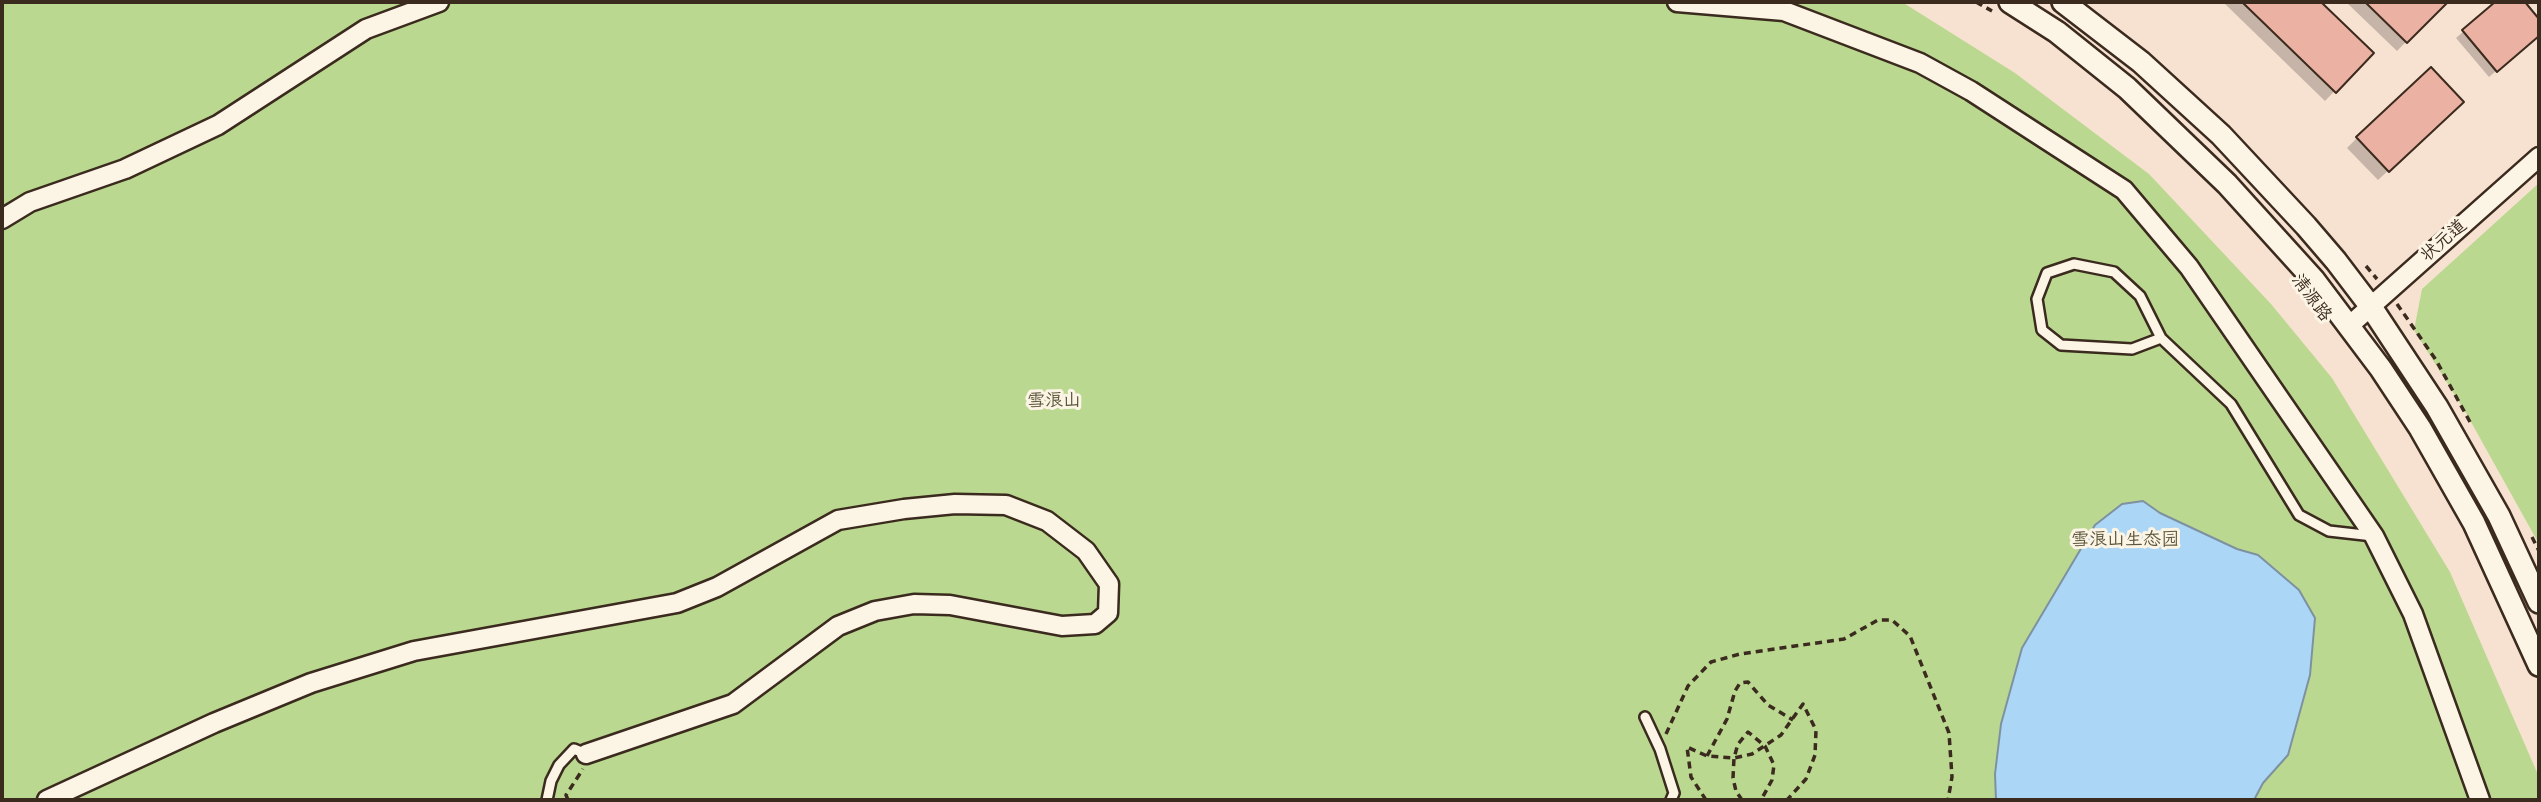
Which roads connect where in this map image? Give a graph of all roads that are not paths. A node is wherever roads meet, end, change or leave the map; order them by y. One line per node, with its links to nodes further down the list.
1 (439, 2): 6 (street)
2 (1677, 2): 10 (street)
3 (2063, 2): 7 (street)
4 (2003, 7): 8 (street, 清源路)
5 (2539, 157): 7 (street, 状元道)
6 (2, 219)
7 (2371, 307): 8 (street, 状元道); 11 (street)
8 (2350, 326): 12 (street, 清源路)
9 (2161, 338): 9 (lane); 10 (lane)
10 (2374, 536): 18 (street)
11 (2539, 602)
12 (2539, 665)
13 (1646, 717): 17 (lane)
14 (584, 761): 15 (street); 16 (lane)
15 (47, 800)
16 (547, 800)
17 (1671, 800)
18 (2480, 800)

